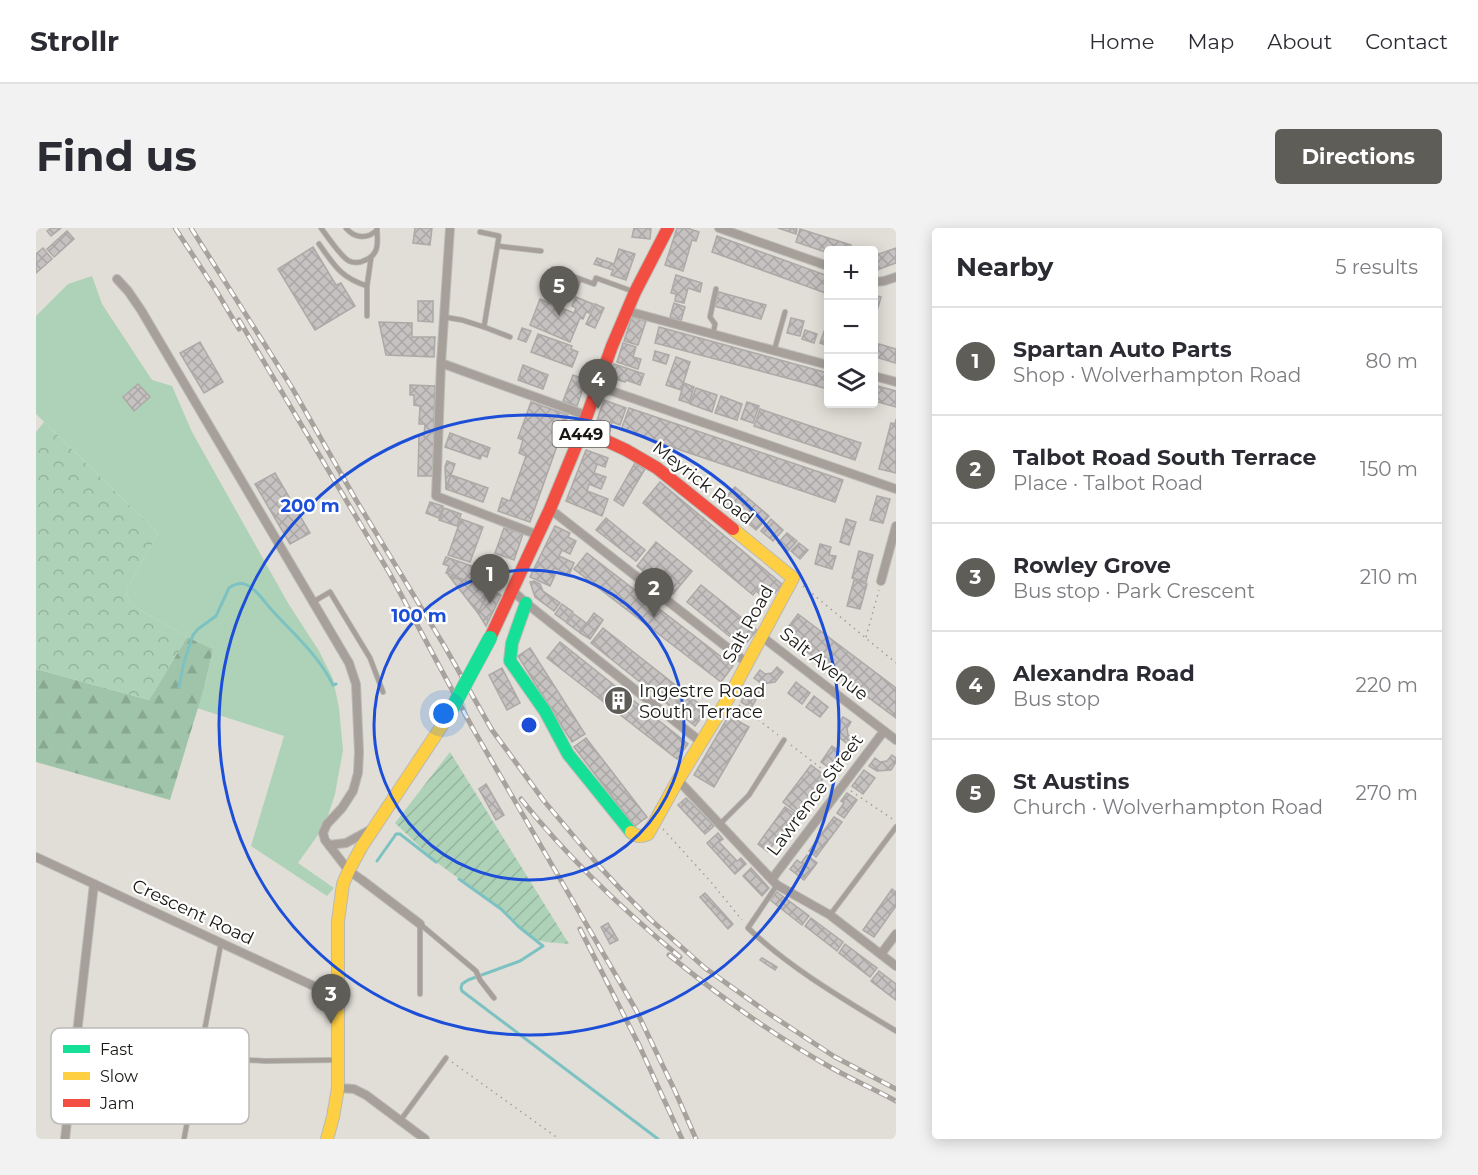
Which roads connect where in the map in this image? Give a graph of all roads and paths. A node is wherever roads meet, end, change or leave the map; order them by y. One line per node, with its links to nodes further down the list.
1 (321, 228): 11 (lane)
2 (346, 228): 6 (lane)
3 (450, 228): 23 (street)
4 (668, 228): 19 (main road, A449)
5 (718, 228): 12 (street)
6 (377, 229): 11 (lane)
7 (480, 232): 9 (lane)
8 (319, 244): 17 (lane)
9 (498, 246): 10 (lane); 24 (lane)
10 (541, 251)
11 (372, 258): 17 (lane)
12 (824, 265)
13 (896, 277): 16 (street)
14 (117, 279): 42 (street)
15 (579, 280): 15 (lane); 19 (lane)
16 (878, 282)
17 (367, 286): 22 (lane)
18 (716, 290): 25 (lane)
19 (635, 292): 20 (main road, A449)
20 (627, 311): 25 (street); 32 (main road, A449)
21 (785, 312): 27 (lane)
22 (367, 316)
23 (444, 317): 24 (lane); 28 (street)
24 (484, 327): 26 (lane)
25 (713, 334): 27 (street)
26 (510, 337)
27 (774, 351): 29 (street)
28 (441, 363): 33 (street); 38 (street)
29 (824, 364)
30 (878, 377): 31 (street)
31 (896, 382)
32 (597, 386): 33 (main road, A449); 35 (street)
33 (588, 416): 34 (main road, A449)
34 (583, 430): 36 (main road, A449); 39 (main road, Meyrick Road)
35 (896, 489)
36 (550, 509): 38 (main road, A449); 46 (street)
37 (896, 526): 40 (street)
38 (538, 535): 41 (main road, A449)
39 (793, 578): 44 (main road, Salt Road); 45 (path)
40 (881, 581): 45 (path)
41 (513, 591): 43 (street); 60 (main road, A449, bridge)
42 (312, 602): 48 (lane); 61 (street)
43 (526, 603): 53 (street); 56 (main road)
44 (761, 636): 46 (main road, Salt Road); 50 (street, Salt Avenue)
45 (866, 637): 47 (path)
46 (747, 663): 49 (main road, Salt Road)
47 (896, 663)
48 (383, 692)
49 (729, 697): 51 (path); 53 (main road, Salt Road)
50 (884, 731): 52 (street, Salt Avenue); 55 (street, Lawrence Street)
51 (784, 740): 55 (path); 58 (lane)
52 (896, 740)
53 (701, 742): 54 (main road, Salt Road)
54 (678, 780): 56 (main road, Salt Road); 58 (street)
55 (843, 786): 57 (path); 64 (street, Lawrence Street)
56 (655, 820): 68 (path)
57 (896, 822)
58 (720, 824): 64 (street)
59 (896, 827): 66 (lane)
60 (374, 828): 61 (street); 63 (main road, A449)
61 (329, 845): 63 (street)
62 (36, 857): 65 (street, Crescent Road)
63 (349, 871): 67 (street); 73 (main road, A449)
64 (775, 882): 66 (street); 68 (lane)
65 (94, 884): 70 (street, Crescent Road); 76 (street)
66 (830, 915): 71 (street)
67 (420, 924): 74 (lane); 75 (lane)
68 (748, 928): 78 (lane)
69 (896, 934): 71 (street)
70 (220, 943): 73 (street, Crescent Road); 77 (lane)
71 (881, 954): 72 (street)
72 (896, 966)
73 (338, 993): 81 (main road, A449)
74 (420, 994)
75 (494, 998)
76 (78, 1028)
77 (205, 1028)
78 (896, 1031)
79 (446, 1058): 83 (lane); 90 (path)
80 (249, 1060): 81 (lane)
81 (338, 1060): 82 (main road, A449)
82 (338, 1088): 83 (street); 88 (main road, A449)
83 (400, 1121): 89 (street)
84 (67, 1124): 86 (street)
85 (187, 1124): 87 (lane)
86 (65, 1139)
87 (184, 1139)
88 (327, 1139)
89 (425, 1139)
90 (558, 1139)

